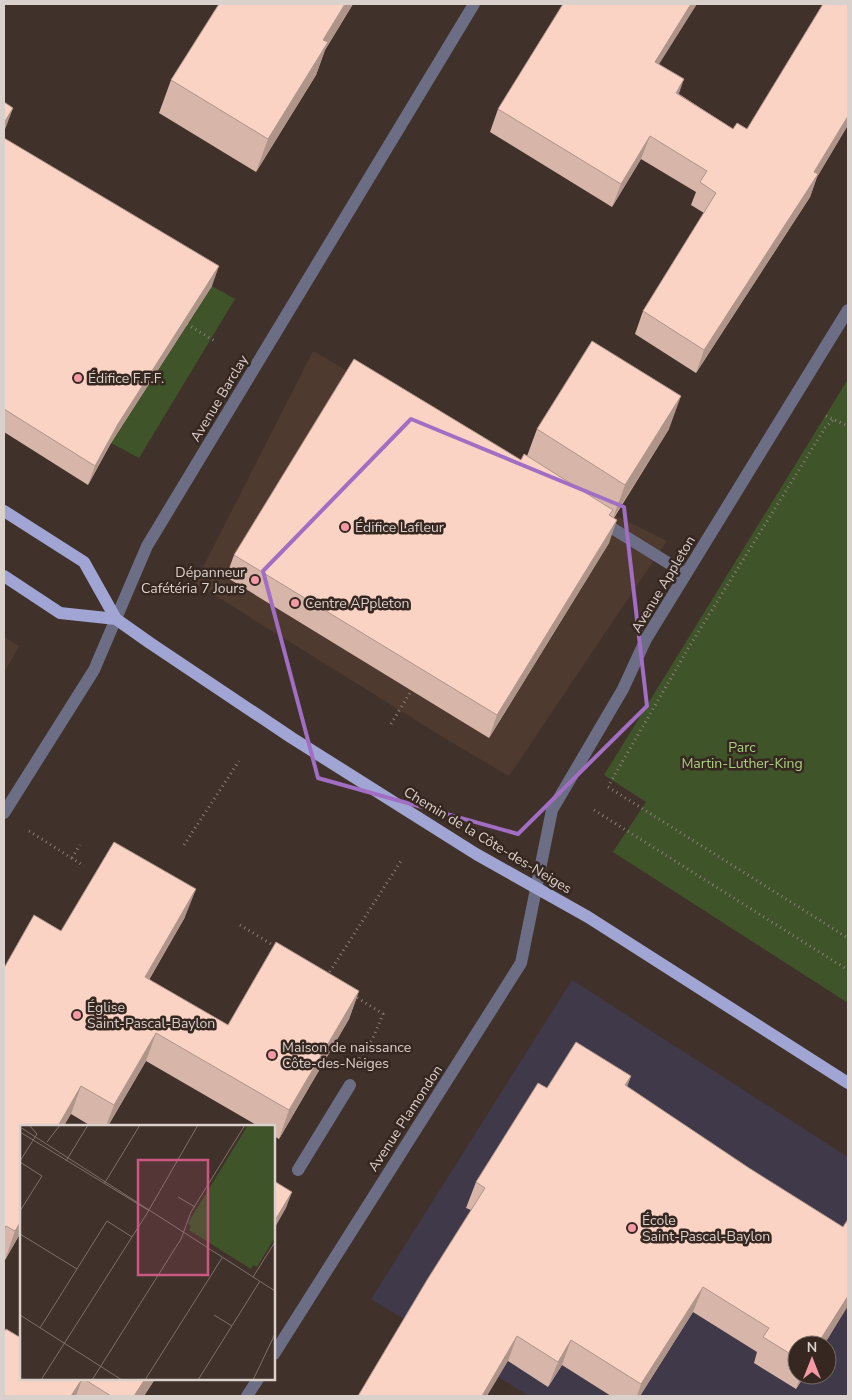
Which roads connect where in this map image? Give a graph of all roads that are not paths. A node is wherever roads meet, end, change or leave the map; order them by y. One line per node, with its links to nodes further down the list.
1 (474, 4): 7 (street, Avenue Barclay)
2 (848, 310): 5 (street, Avenue Appleton)
3 (4, 511): 7 (main road, Chemin de la Côte-des-Neiges)
4 (588, 513): 5 (street)
5 (686, 574): 9 (street, Avenue Appleton)
6 (4, 576): 7 (main road, Chemin de la Côte-des-Neiges)
7 (116, 619): 8 (street, Avenue Barclay); 9 (main road, Chemin de la Côte-des-Neiges)
8 (4, 813)
9 (537, 889): 10 (main road, Chemin de la Côte-des-Neiges); 13 (street, Avenue Plamondon)
10 (848, 1082)
11 (350, 1085): 12 (street)
12 (298, 1170)
13 (275, 1352)
14 (257, 1380): 15 (street)
15 (247, 1396)

